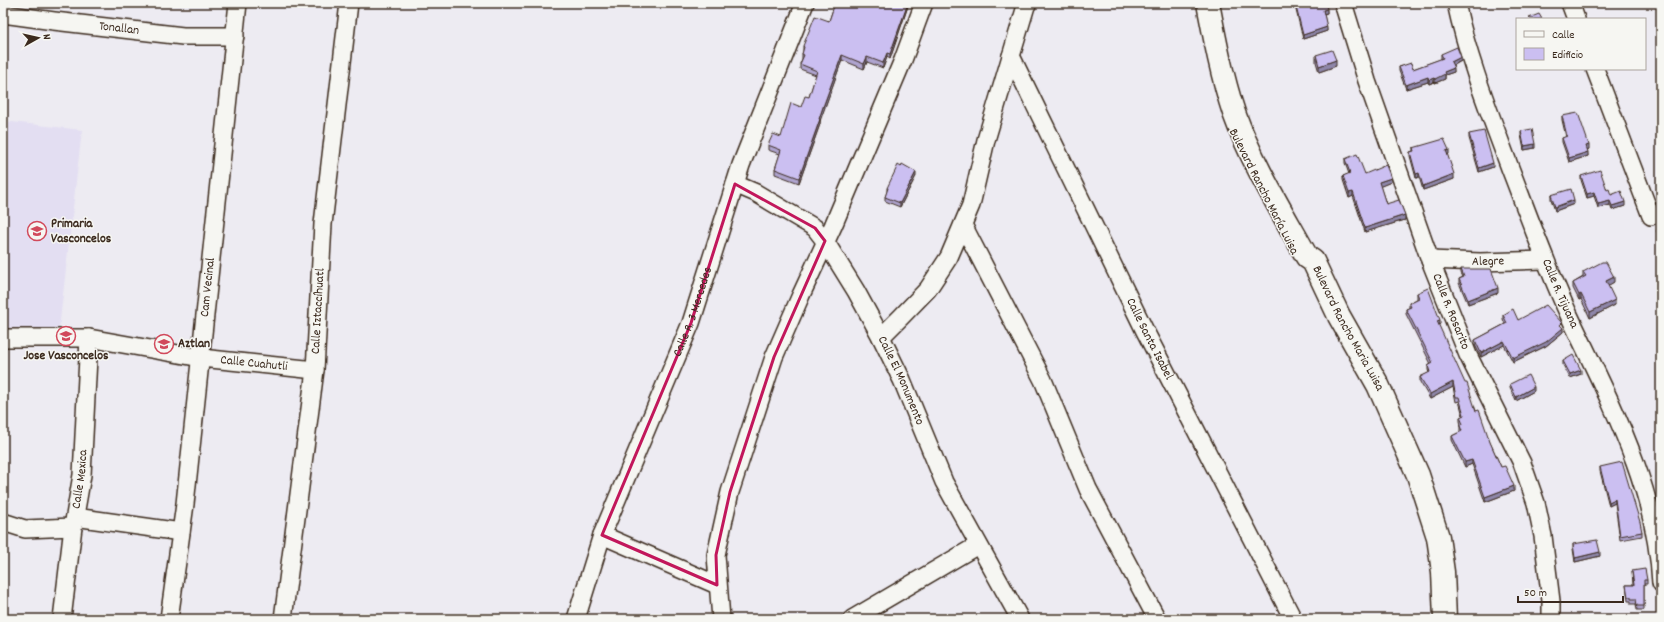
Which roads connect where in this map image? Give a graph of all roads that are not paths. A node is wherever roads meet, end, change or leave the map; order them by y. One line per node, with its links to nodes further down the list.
1 (238, 3): 13 (street, Cam Vecinal)
2 (349, 3): 26 (street, Calle Iztaccíhuatl)
3 (805, 3): 16 (street, Calle R. 3 Mercedes)
4 (924, 3): 19 (street)
5 (1028, 3): 14 (street)
6 (1195, 3): 43 (street, Bulevard Rancho María Luisa)
7 (1208, 3): 44 (street, Bulevard Rancho Maria Luisa)
8 (1342, 3): 20 (street, Calle R. Rosarito)
9 (1456, 3): 21 (street, Calle R. Tijuana)
10 (1570, 3): 12 (street)
11 (3, 14): 13 (street, Tonallan)
12 (1576, 18)
13 (235, 36): 25 (street, Cam Vecinal)
14 (1011, 56): 18 (street); 42 (street, Calle Santa Isabel)
15 (1595, 70): 17 (street)
16 (735, 184): 19 (street, Calle El Monumento); 30 (street, Calle R. 3 Mercedes)
17 (1651, 216)
18 (963, 225): 22 (street); 41 (street)
19 (825, 241): 22 (street, Calle El Monumento); 33 (street)
20 (1430, 260): 21 (street, Alegre); 45 (street, Calle R. Rosarito)
21 (1545, 260): 32 (street, Calle R. Tijuana)
22 (881, 336): 31 (street, Calle El Monumento)
23 (3, 338): 24 (street, Calle Cuahutli)
24 (89, 338): 25 (street, Calle Cuahutli); 28 (street, Calle Mexica)
25 (200, 358): 26 (street, Calle Cuahutli); 29 (street, Cam Vecinal)
26 (315, 370): 36 (street, Calle Iztaccíhuatl)
27 (3, 522): 28 (street)
28 (74, 522): 29 (street); 34 (street, Calle Mexica)
29 (181, 532): 35 (street, Cam Vecinal)
30 (602, 535): 33 (street); 37 (street, Calle R. 3 Mercedes)
31 (978, 545): 39 (street); 40 (street, Calle El Monumento)
32 (1661, 583)
33 (717, 585): 38 (street)
34 (62, 619)
35 (169, 619)
36 (283, 619)
37 (576, 619)
38 (721, 619)
39 (852, 619)
40 (1020, 619)
41 (1157, 619)
42 (1293, 619)
43 (1435, 619)
44 (1445, 619)
45 (1551, 619)

